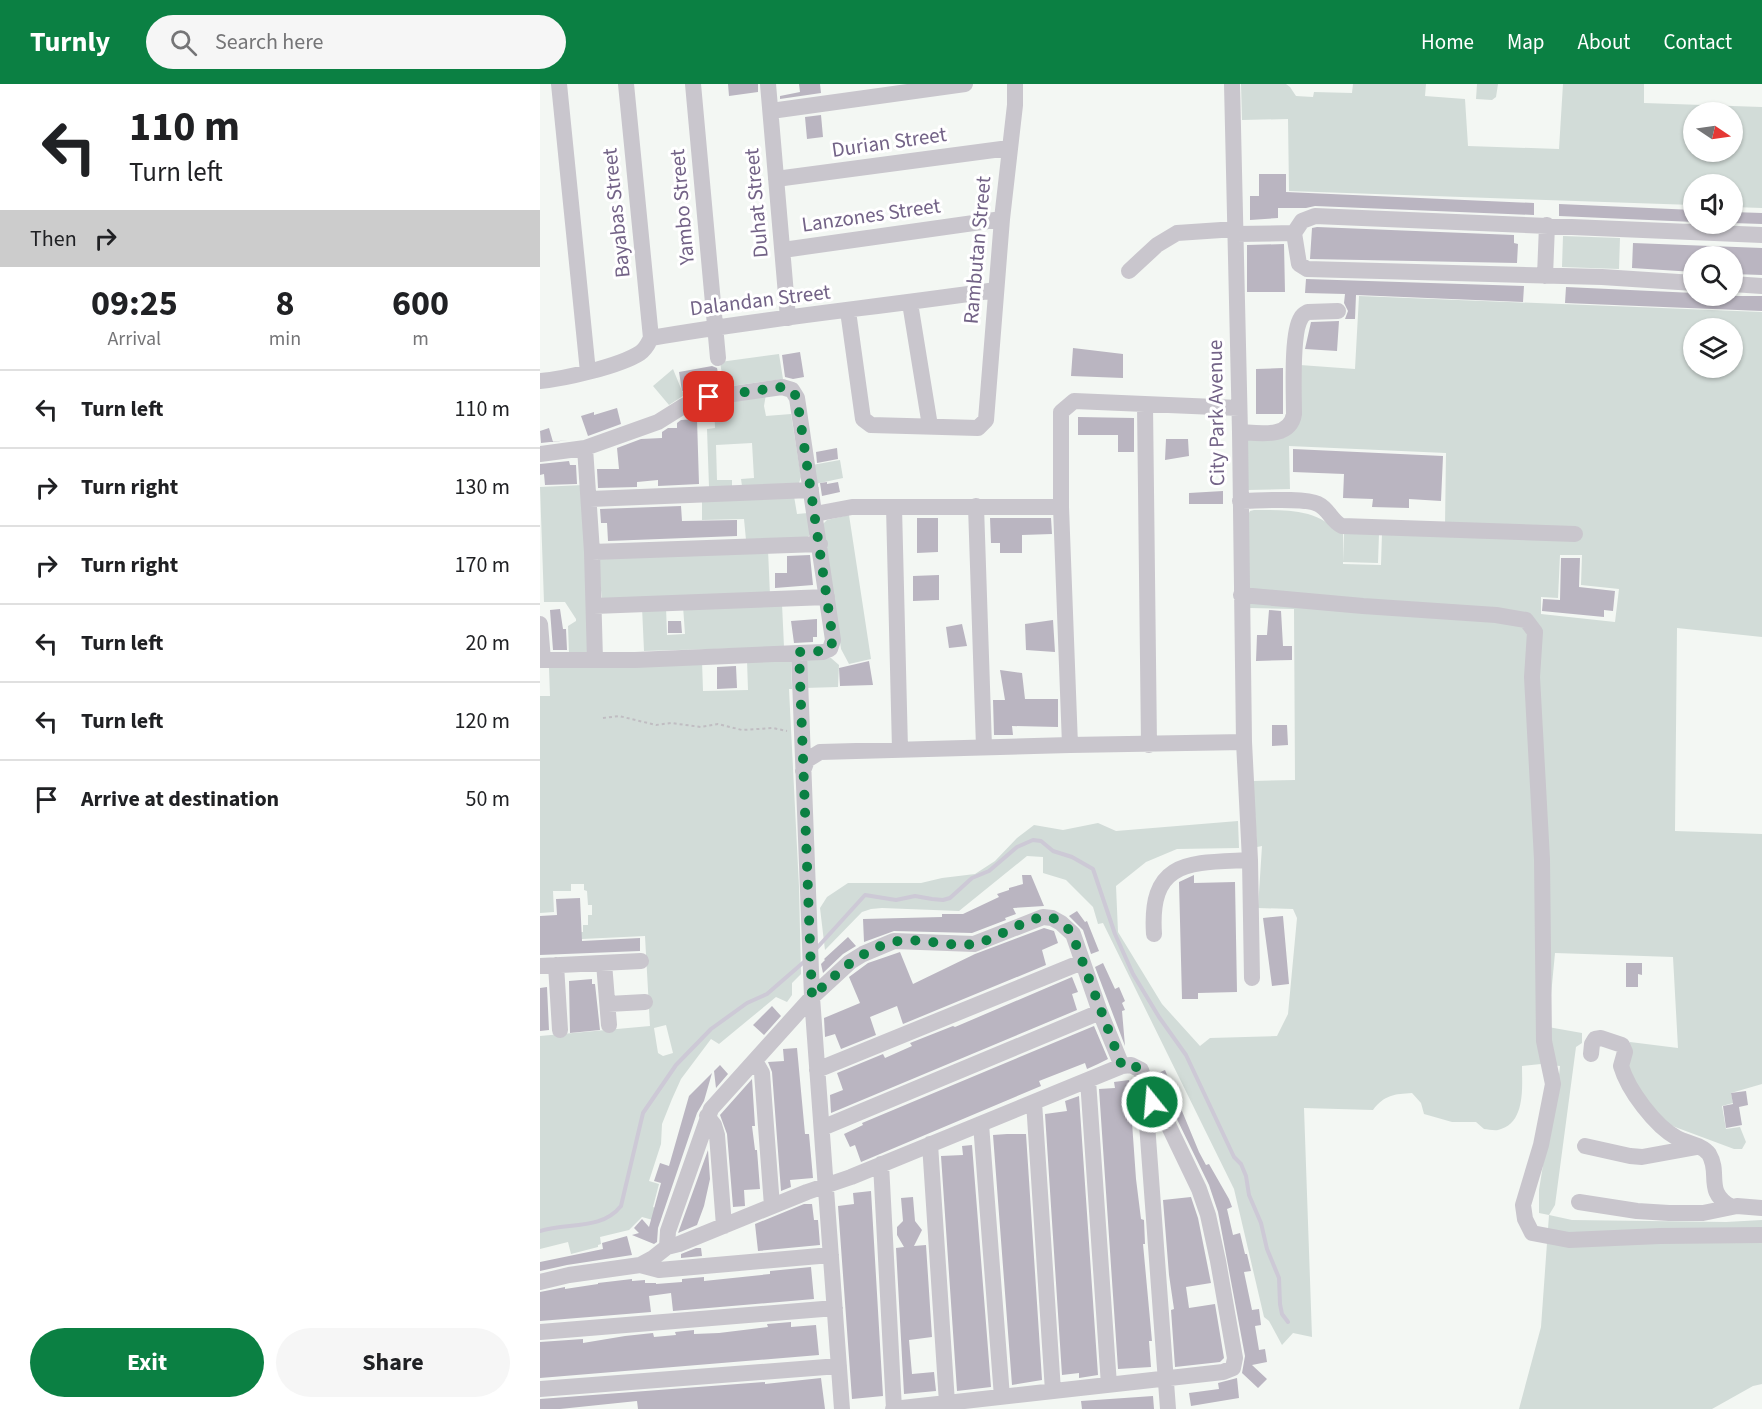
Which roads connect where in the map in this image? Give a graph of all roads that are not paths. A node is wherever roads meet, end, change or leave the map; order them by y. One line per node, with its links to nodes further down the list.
1 (559, 84): 30 (street)
2 (627, 84): 28 (street, Bayabas Street)
3 (693, 84): 27 (street, Yambo Street)
4 (768, 84): 8 (street, Duhat Street)
5 (965, 84): 8 (street)
6 (1015, 84): 9 (street, Rambutan Street)
7 (1232, 84): 13 (street, City Park Avenue)
8 (771, 111): 10 (street, Duhat Street)
9 (1009, 148): 10 (street, Durian Street); 11 (street, Rambutan Street)
10 (776, 180): 16 (street, Duhat Street)
11 (1002, 219): 16 (street, Lanzones Street); 22 (street, Rambutan Street)
12 (1547, 225): 14 (street); 15 (street); 18 (street)
13 (1236, 231): 14 (street); 17 (street); 33 (street, City Park Avenue)
14 (1294, 232): 18 (street)
15 (1762, 235)
16 (783, 250): 26 (street, Duhat Street)
17 (1129, 271)
18 (1545, 276): 19 (street)
19 (1683, 282)
20 (1743, 285): 21 (street)
21 (1762, 286)
22 (996, 290): 23 (street, Dalandan Street); 34 (street, Rambutan Street)
23 (910, 303): 24 (street, Dalandan Street); 34 (street)
24 (848, 311): 26 (street, Dalandan Street); 34 (street)
25 (1338, 311): 35 (street)
26 (788, 318): 27 (street, Dalandan Street)
27 (715, 327): 28 (street, Dalandan Street); 29 (street, Yambo Street)
28 (651, 338): 30 (street)
29 (718, 358)
30 (588, 372): 31 (street)
31 (540, 381)
32 (1146, 405): 33 (street); 43 (street); 57 (street)
33 (1239, 408): 35 (street, City Park Avenue)
34 (930, 426)
35 (1240, 432): 40 (street, City Park Avenue)
36 (585, 448): 37 (street); 38 (street); 39 (street)
37 (540, 454)
38 (811, 490): 39 (street); 44 (street)
39 (590, 499): 47 (street)
40 (1240, 501): 45 (street); 48 (street, City Park Avenue)
41 (976, 506): 42 (street); 43 (street); 58 (street)
42 (894, 507): 44 (street); 59 (street)
43 (1061, 507): 56 (street)
44 (815, 514): 46 (street)
45 (1575, 534)
46 (820, 544): 47 (street); 49 (street)
47 (592, 552): 50 (street)
48 (1241, 595): 55 (street, City Park Avenue); 94 (street)
49 (827, 597): 50 (street); 52 (street)
50 (594, 606): 54 (street)
51 (540, 624): 53 (street)
52 (799, 652): 54 (street); 60 (street)
53 (541, 660): 54 (street)
54 (595, 660)
55 (1244, 742): 57 (street); 61 (street, City Park Avenue)
56 (1070, 745): 57 (street); 58 (street)
57 (1149, 745)
58 (984, 747): 59 (street)
59 (900, 749): 60 (street)
60 (802, 772): 68 (street)
61 (1250, 860): 62 (street); 67 (street, City Park Avenue)
62 (1154, 934)
63 (641, 961): 65 (street)
64 (1082, 962): 68 (street); 71 (street); 77 (street)
65 (604, 963): 66 (street); 70 (street)
66 (548, 966): 73 (street)
67 (1252, 978)
68 (812, 997): 75 (street); 77 (street)
69 (645, 1002): 70 (street)
70 (608, 1004): 72 (street)
71 (1100, 1012): 76 (street); 83 (street)
72 (609, 1025)
73 (560, 1030)
74 (1591, 1054): 86 (street)
75 (755, 1061): 81 (street); 90 (street)
76 (1122, 1066): 78 (street); 80 (street)
77 (817, 1070): 83 (street)
78 (1088, 1080): 79 (street); 103 (street)
79 (1034, 1102): 82 (street); 105 (street)
80 (1152, 1102): 102 (street); 102 (street)
81 (707, 1116): 93 (street); 95 (street)
82 (981, 1124): 84 (street); 106 (street)
83 (822, 1128): 88 (street)
84 (930, 1144): 87 (street); 108 (street)
85 (1585, 1146): 86 (street)
86 (1701, 1147): 91 (street)
87 (881, 1164): 88 (street); 110 (street)
88 (826, 1185): 90 (street); 96 (street)
89 (1579, 1202): 91 (street)
90 (772, 1206): 93 (street)
91 (1731, 1206): 92 (street)
92 (1762, 1209)
93 (724, 1226): 95 (street)
94 (1762, 1235)
95 (667, 1247): 97 (street)
96 (831, 1255): 97 (street); 99 (street)
97 (640, 1264): 98 (street)
98 (540, 1282)
99 (835, 1308): 100 (street); 101 (street)
100 (540, 1332)
101 (839, 1366): 104 (street); 109 (street)
102 (1166, 1378): 103 (street); 111 (street)
103 (1109, 1385): 105 (street)
104 (540, 1389)
105 (1053, 1391): 107 (street)
106 (1002, 1397): 107 (street); 108 (street)
107 (1023, 1402)
108 (947, 1403): 110 (street)
109 (842, 1409)
110 (894, 1409)
111 (1168, 1409)

